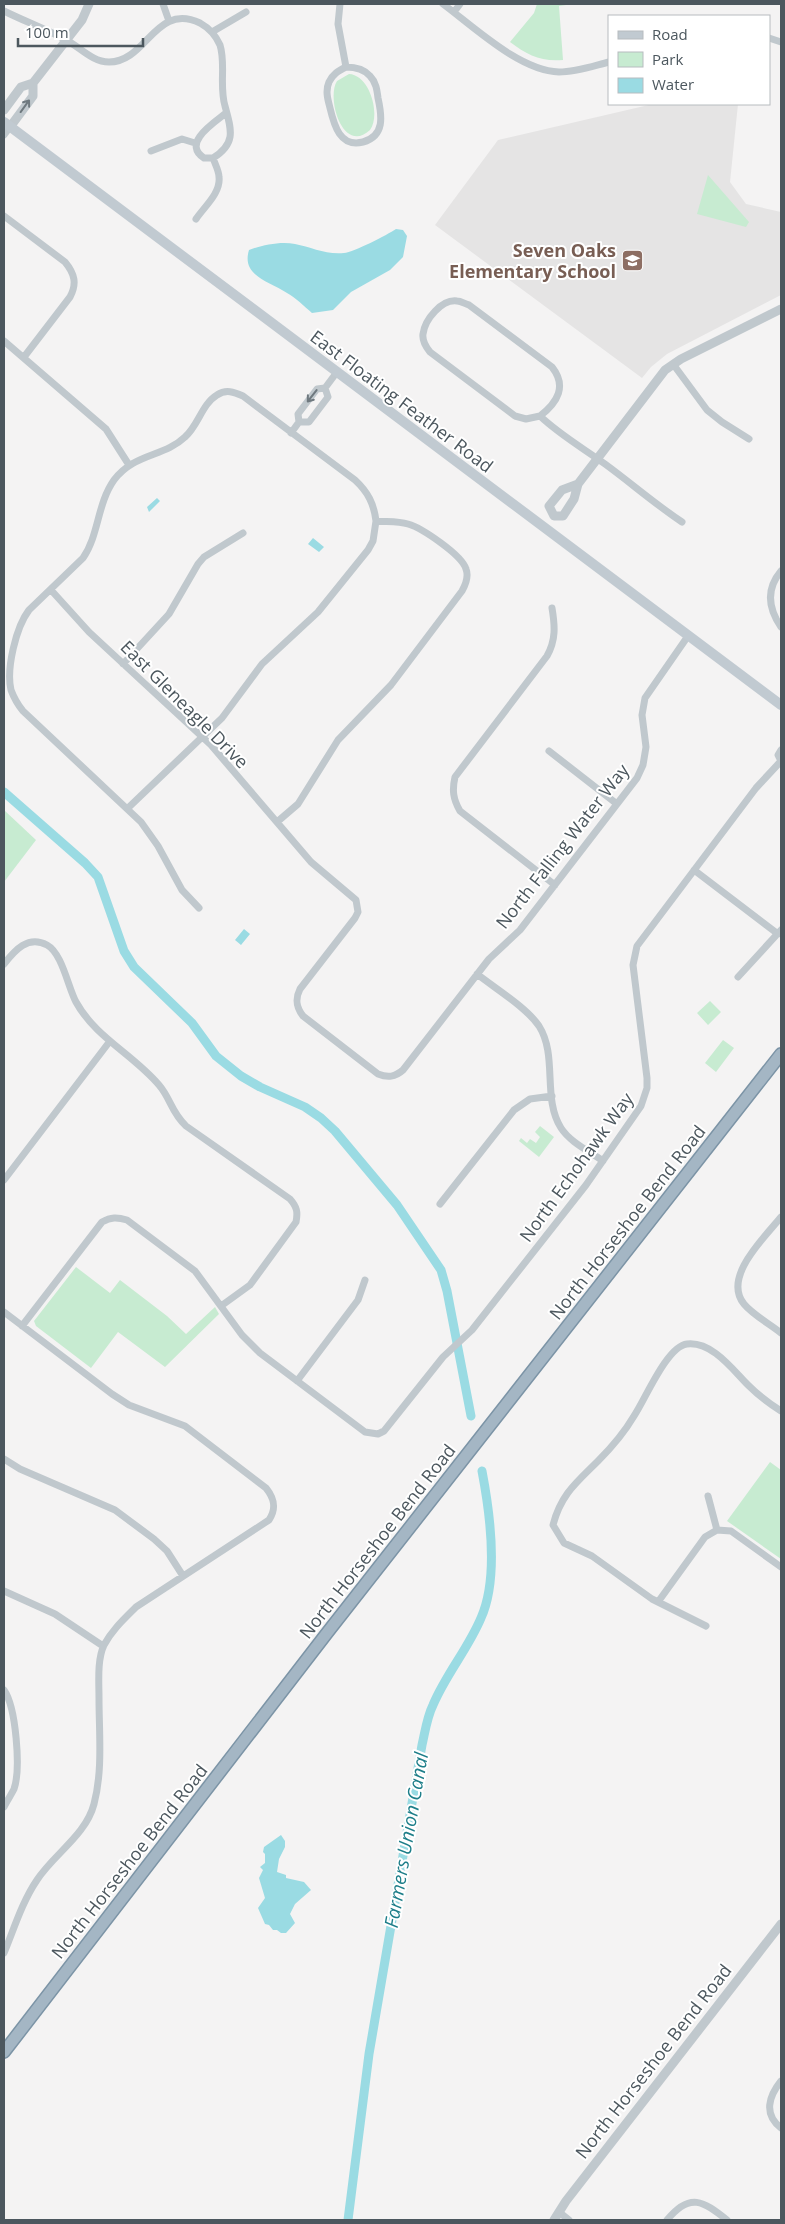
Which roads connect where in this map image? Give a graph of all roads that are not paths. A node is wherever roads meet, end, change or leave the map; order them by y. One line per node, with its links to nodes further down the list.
1 (89, 4): 11 (street)
2 (164, 4): 9 (street)
3 (340, 4): 13 (street)
4 (443, 4): 8 (street)
5 (460, 4): 8 (street)
6 (4, 11): 11 (street)
7 (246, 12): 10 (street)
8 (454, 12): 12 (street)
9 (169, 21): 10 (street); 11 (street)
10 (212, 32): 16 (street)
11 (67, 41): 14 (street)
12 (608, 62)
13 (346, 67): 13 (street)
14 (33, 84): 15 (street); 17 (street, one-way to 14)
15 (4, 110)
16 (226, 113): 18 (street); 20 (street)
17 (6, 128): 27 (main road, East Floating Feather Road)
18 (195, 143): 19 (street); 20 (street)
19 (152, 150)
20 (213, 158): 22 (street)
21 (4, 216): 25 (street)
22 (196, 218)
23 (781, 309): 26 (street)
24 (4, 341): 25 (street)
25 (24, 357): 34 (street)
26 (673, 364): 32 (street); 33 (street)
27 (337, 372): 28 (street); 39 (main road, East Floating Feather Road)
28 (325, 388): 30 (street, one-way to 30); 30 (street)
29 (540, 416): 29 (street); 33 (street)
30 (299, 422): 31 (street)
31 (291, 433): 34 (street); 37 (street)
32 (749, 439)
33 (598, 458): 35 (street); 38 (street)
34 (129, 465): 42 (street)
35 (578, 484): 36 (street); 36 (street)
36 (554, 516): 39 (street)
37 (376, 522): 48 (street); 54 (street)
38 (682, 522)
39 (545, 528): 45 (main road, East Floating Feather Road)
40 (243, 533): 46 (street)
41 (781, 571): 44 (street)
42 (51, 590): 46 (street, East Gleneagle Drive); 53 (street)
43 (552, 608): 56 (street)
44 (781, 627)
45 (688, 636): 47 (main road, East Floating Feather Road); 52 (street, North Falling Water Way)
46 (123, 664): 48 (street, East Gleneagle Drive)
47 (781, 706)
48 (203, 738): 53 (street); 54 (street, East Gleneagle Drive)
49 (781, 750): 51 (street, North Echohawk Way)
50 (549, 752): 52 (street)
51 (781, 761): 55 (street, North Echohawk Way)
52 (617, 804): 56 (street, North Falling Water Way)
53 (128, 808): 57 (street)
54 (277, 822): 64 (street, East Gleneagle Drive)
55 (694, 870): 58 (street); 66 (street, North Echohawk Way)
56 (555, 885): 60 (street, North Falling Water Way)
57 (199, 908)
58 (780, 932): 61 (street)
59 (4, 964): 62 (street)
60 (477, 974): 64 (street, North Falling Water Way); 65 (street)
61 (738, 977)
62 (110, 1041): 67 (street); 71 (street)
63 (781, 1054): 90 (highway, North Horseshoe Bend Road)
64 (392, 1077)
65 (552, 1096): 66 (street); 68 (street)
66 (603, 1161): 75 (street, North Echohawk Way)
67 (4, 1180)
68 (440, 1204)
69 (781, 1217): 74 (street)
70 (364, 1280): 75 (street)
71 (221, 1306): 73 (street); 75 (street)
72 (4, 1312): 73 (street)
73 (22, 1326): 81 (street)
74 (781, 1332)
75 (297, 1381)
76 (781, 1411): 83 (street)
77 (4, 1459): 81 (street)
78 (708, 1496): 79 (street)
79 (717, 1530): 80 (street); 83 (street)
80 (781, 1567)
81 (183, 1576): 85 (street)
82 (4, 1591): 85 (street)
83 (658, 1602): 84 (street)
84 (706, 1626)
85 (103, 1646): 89 (street)
86 (4, 1690): 87 (street)
87 (4, 1806)
88 (781, 1924): 93 (street, North Horseshoe Bend Road)
89 (5, 1949)
90 (4, 2052)
91 (781, 2080): 92 (street)
92 (781, 2128)
93 (557, 2216): 94 (street)
94 (569, 2220)
95 (667, 2220): 96 (street)
96 (727, 2220)

